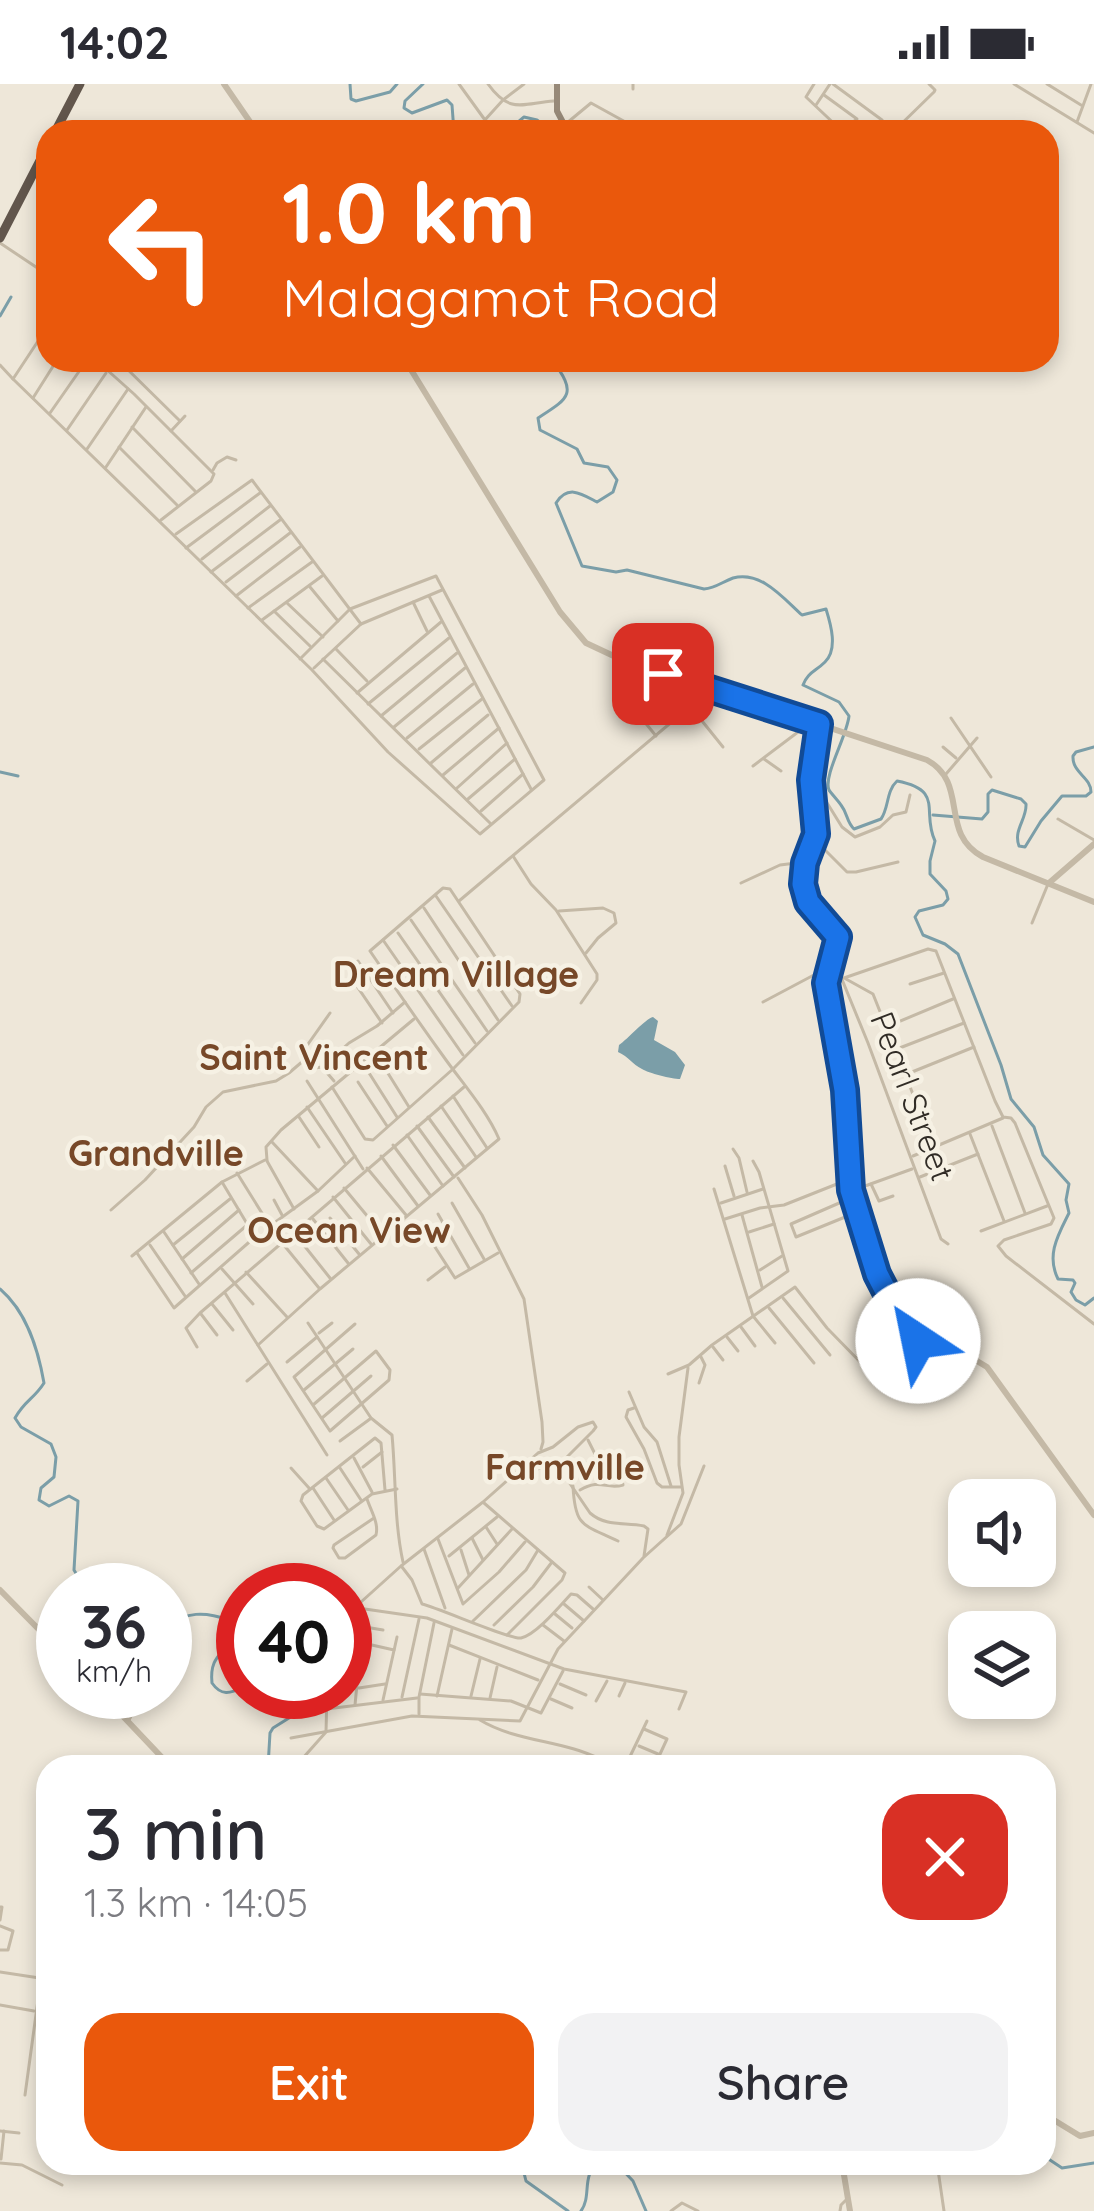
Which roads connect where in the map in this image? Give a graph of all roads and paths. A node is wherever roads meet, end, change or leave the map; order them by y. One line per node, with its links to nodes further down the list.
1 (80, 84): 19 (highway)
2 (224, 84): 20 (street)
3 (459, 84): 21 (street)
4 (488, 84): 15 (street)
5 (557, 84): 16 (main road)
6 (814, 84): 18 (street)
7 (832, 84): 14 (street); 27 (street)
8 (929, 84): 28 (street)
9 (1014, 84): 29 (street)
10 (1047, 84): 17 (street)
11 (1080, 84): 13 (street)
12 (520, 85): 15 (street)
13 (1090, 87): 17 (street)
14 (824, 95): 18 (street); 26 (street)
15 (503, 100): 16 (street); 21 (street)
16 (556, 101): 22 (main road)
17 (1083, 106): 29 (street)
18 (814, 107): 25 (street)
19 (61, 120)
20 (249, 120)
21 (485, 120)
22 (560, 120)
23 (572, 120): 24 (street)
24 (623, 120)
25 (829, 120)
26 (854, 120)
27 (882, 120)
28 (905, 120)
29 (1077, 123): 30 (street)
30 (1094, 131)
31 (36, 170): 32 (highway)
32 (0, 241): 33 (street)
33 (36, 266)
34 (36, 344): 42 (street)
35 (0, 365): 42 (street)
36 (49, 372): 44 (street)
37 (79, 372): 46 (street)
38 (107, 372): 48 (street)
39 (110, 372): 43 (street)
40 (131, 372): 49 (street)
41 (412, 372): 95 (street)
42 (13, 379): 44 (street)
43 (128, 388): 45 (street); 51 (street)
44 (33, 398): 46 (street)
45 (146, 406): 47 (street); 49 (street)
46 (49, 414): 48 (street)
47 (132, 428): 50 (street); 55 (street)
48 (66, 431): 51 (street)
49 (171, 431): 54 (street)
50 (119, 447): 53 (street); 58 (street)
51 (86, 451): 53 (street)
52 (236, 460): 54 (street)
53 (105, 468): 60 (street)
54 (212, 472): 55 (street)
55 (196, 492): 58 (street)
56 (262, 492): 57 (street); 62 (street); 64 (street)
57 (272, 505): 59 (street); 65 (street)
58 (178, 507): 60 (street)
59 (282, 519): 61 (street); 67 (street)
60 (160, 522): 62 (street)
61 (291, 532): 63 (street); 69 (street)
62 (174, 536): 64 (street)
63 (302, 546): 66 (street); 72 (street)
64 (186, 548): 65 (street)
65 (199, 560): 67 (street)
66 (313, 561): 68 (street); 76 (street)
67 (211, 572): 69 (street)
68 (323, 574): 70 (street); 77 (street)
69 (224, 584): 72 (street)
70 (309, 585): 74 (street); 79 (street)
71 (444, 590): 73 (street); 77 (street); 127 (street)
72 (236, 596): 76 (street)
73 (429, 596): 75 (street); 81 (street)
74 (286, 602): 78 (street); 84 (street)
75 (412, 602): 82 (street); 83 (street)
76 (248, 608): 80 (street)
77 (350, 609): 79 (street); 82 (street)
78 (274, 611): 80 (street); 86 (street)
79 (338, 620): 84 (street)
80 (261, 621): 89 (street)
81 (442, 621): 83 (street); 85 (street)
82 (361, 624): 87 (street)
83 (428, 633): 93 (street)
84 (322, 637): 86 (street)
85 (451, 637): 88 (street); 98 (street)
86 (311, 648): 89 (street)
87 (335, 648): 90 (street); 93 (street)
88 (459, 652): 91 (street); 101 (street)
89 (300, 659): 92 (street)
90 (323, 659): 92 (street); 96 (street)
91 (466, 667): 94 (street); 105 (street)
92 (312, 670): 132 (street)
93 (369, 682): 96 (street)
94 (475, 682): 97 (street); 109 (street)
95 (706, 688): 99 (street); 104 (street)
96 (357, 693): 98 (street)
97 (483, 698): 100 (street); 114 (street)
98 (368, 704): 101 (street)
99 (690, 706): 107 (street); 112 (street)
100 (491, 712): 106 (street); 118 (street)
101 (381, 716): 105 (street)
102 (639, 716): 107 (street)
103 (951, 718): 111 (street)
104 (815, 723): 115 (street); 122 (street); 125 (street)
105 (393, 728): 109 (street)
106 (499, 728): 110 (street); 123 (street)
107 (656, 736): 135 (street)
108 (977, 738): 111 (street)
109 (405, 740): 114 (street)
110 (507, 743): 116 (street); 126 (street)
111 (970, 745): 117 (street); 124 (street)
112 (723, 747)
113 (943, 747): 117 (street)
114 (416, 751): 118 (street)
115 (763, 758): 119 (street); 120 (street)
116 (515, 759): 121 (street); 129 (street)
117 (958, 759): 122 (street)
118 (430, 764): 123 (street)
119 (753, 766)
120 (781, 771)
121 (523, 774): 127 (street); 130 (street)
122 (945, 775): 139 (street)
123 (442, 776): 126 (street)
124 (992, 776)
125 (811, 780): 128 (street); 133 (street)
126 (456, 789): 129 (street)
127 (532, 790): 132 (street)
128 (910, 795)
129 (467, 800): 130 (street)
130 (480, 812): 132 (street)
131 (1058, 819): 134 (street)
132 (492, 825)
133 (814, 840): 136 (street); 137 (street)
134 (1094, 842): 139 (street)
135 (512, 854): 141 (street); 144 (street)
136 (806, 856): 138 (street); 150 (street)
137 (898, 862)
138 (741, 883)
139 (1049, 883): 142 (street); 146 (street)
140 (436, 896): 141 (street); 143 (street); 158 (street)
141 (459, 901): 158 (street)
142 (1094, 902)
143 (424, 908): 145 (street); 162 (street)
144 (556, 910): 149 (street); 149 (street)
145 (410, 920): 147 (street); 166 (street)
146 (1032, 923)
147 (396, 930): 148 (street); 167 (street)
148 (383, 940): 155 (street); 171 (street)
149 (585, 954): 157 (street)
150 (830, 968): 152 (street, Pearl Street); 156 (street); 216 (street)
151 (945, 973): 152 (street); 153 (street); 154 (street)
152 (843, 977): 165 (street); 204 (street, Pearl Street)
153 (910, 984)
154 (955, 998): 164 (street); 165 (street)
155 (404, 1002): 160 (street); 161 (street)
156 (763, 1002)
157 (580, 1003)
158 (513, 1008): 162 (street)
159 (330, 1013): 172 (street)
160 (393, 1013): 163 (street); 163 (street)
161 (416, 1018): 170 (street); 175 (street)
162 (499, 1022): 166 (street)
163 (382, 1023): 174 (street)
164 (964, 1024): 168 (street); 169 (street)
165 (886, 1027): 169 (street)
166 (488, 1032): 167 (street)
167 (476, 1044): 171 (street)
168 (974, 1047): 176 (street); 188 (street)
169 (895, 1049): 176 (street)
170 (374, 1052): 173 (street); 185 (street)
171 (464, 1057): 175 (street)
172 (303, 1061): 174 (street); 238 (street)
173 (362, 1062): 179 (street); 189 (street)
174 (322, 1067): 179 (street)
175 (453, 1069): 180 (street); 185 (street)
176 (905, 1075): 198 (street)
177 (307, 1081): 182 (street)
178 (358, 1082): 192 (street)
179 (334, 1085): 182 (street); 192 (street)
180 (466, 1086): 181 (street); 200 (street)
181 (453, 1096): 183 (street); 200 (street)
182 (319, 1097): 184 (street); 202 (street)
183 (441, 1106): 187 (street); 205 (street)
184 (308, 1107): 186 (street); 208 (street)
185 (410, 1108): 189 (street)
186 (298, 1115): 195 (street); 197 (street)
187 (428, 1117): 191 (street); 212 (street)
188 (1003, 1118): 190 (street); 234 (street)
189 (398, 1119): 192 (street)
190 (991, 1124): 193 (street); 241 (street)
191 (417, 1126): 194 (street); 214 (street)
192 (388, 1127)
193 (969, 1133): 198 (street); 201 (street)
194 (406, 1134): 196 (street); 219 (street)
195 (270, 1141): 206 (street); 223 (street)
196 (393, 1145): 203 (street); 228 (street)
197 (320, 1147)
198 (934, 1148): 204 (street)
199 (733, 1149): 224 (street)
200 (488, 1150): 205 (street)
201 (978, 1154): 215 (street); 249 (street)
202 (355, 1156): 208 (street); 211 (street)
203 (381, 1156): 211 (street); 235 (street)
204 (911, 1157): 210 (street, Pearl Street)
205 (478, 1159): 212 (street)
206 (266, 1160): 213 (street); 237 (street)
207 (753, 1161): 222 (street)
208 (346, 1165): 223 (street)
209 (725, 1166): 230 (street)
210 (914, 1168): 215 (street, Pearl Street); 218 (street)
211 (365, 1169): 220 (street); 245 (street)
212 (466, 1169): 214 (street)
213 (237, 1173): 217 (street); 246 (street)
214 (456, 1177): 219 (street); 263 (street)
215 (918, 1178): 260 (street, Pearl Street)
216 (850, 1179): 225 (street); 236 (street)
217 (222, 1182): 229 (street); 252 (street)
218 (871, 1183): 225 (street); 226 (street)
219 (443, 1187): 228 (street)
220 (344, 1188): 227 (street); 256 (street)
221 (714, 1189): 233 (street)
222 (764, 1189): 224 (street); 236 (street)
223 (318, 1191): 237 (street)
224 (748, 1194): 230 (street)
225 (852, 1194): 240 (street); 240 (street)
226 (893, 1196)
227 (333, 1197): 244 (street); 262 (street)
228 (431, 1197): 235 (street)
229 (232, 1198): 239 (street); 261 (street)
230 (735, 1198): 233 (street)
231 (274, 1200): 246 (street)
232 (452, 1203): 267 (street)
233 (719, 1203): 248 (street)
234 (1048, 1205): 241 (street); 294 (street)
235 (419, 1207): 245 (street)
236 (770, 1207): 243 (street); 250 (street)
237 (294, 1209): 246 (street)
238 (111, 1210)
239 (239, 1210): 251 (street); 266 (street)
240 (856, 1212): 356 (street)
241 (1025, 1213): 249 (street)
242 (438, 1214): 271 (street)
243 (742, 1214): 248 (street); 255 (street)
244 (310, 1216): 254 (street); 268 (street)
245 (408, 1216): 256 (street)
246 (283, 1217)
247 (330, 1218): 264 (street)
248 (724, 1220): 284 (street)
249 (1004, 1221): 253 (street)
250 (775, 1224): 255 (street); 265 (street)
251 (248, 1225): 270 (street); 274 (street)
252 (163, 1231): 258 (street); 261 (street)
253 (981, 1231)
254 (292, 1232): 257 (street); 275 (street)
255 (747, 1232): 272 (street)
256 (384, 1236): 262 (street)
257 (280, 1242): 273 (street); 280 (street)
258 (149, 1243): 283 (street); 283 (street)
259 (433, 1244): 269 (street)
260 (948, 1244)
261 (173, 1245): 266 (street)
262 (372, 1246): 264 (street)
263 (500, 1252): 267 (street); 333 (street)
264 (361, 1255): 268 (street)
265 (784, 1255): 272 (street); 279 (street)
266 (182, 1258): 274 (street)
267 (484, 1260): 271 (street)
268 (349, 1264): 275 (street)
269 (446, 1266): 271 (street); 276 (street)
270 (220, 1268): 277 (street); 278 (street)
271 (470, 1270)
272 (758, 1271): 279 (street)
273 (246, 1272): 277 (street); 290 (street)
274 (191, 1273): 278 (street)
275 (332, 1280): 280 (street)
276 (428, 1280)
277 (234, 1282): 281 (street); 286 (street)
278 (200, 1286): 283 (street)
279 (763, 1288): 284 (street)
280 (320, 1289): 290 (street)
281 (224, 1292): 285 (street); 302 (street)
282 (782, 1297): 287 (street); 309 (street); 316 (street)
283 (186, 1298)
284 (747, 1299): 289 (street)
285 (211, 1303): 288 (street); 296 (street)
286 (254, 1304)
287 (768, 1306): 289 (street); 312 (street)
288 (200, 1312): 297 (street); 304 (street)
289 (753, 1316): 295 (street); 300 (street)
290 (288, 1318): 302 (street)
291 (308, 1323): 299 (street)
292 (332, 1323): 299 (street)
293 (355, 1324): 305 (street)
294 (1094, 1324)
295 (740, 1325): 298 (street); 303 (street)
296 (233, 1330)
297 (217, 1335)
298 (726, 1335): 301 (street); 307 (street)
299 (316, 1336): 305 (street); 311 (street)
300 (775, 1342)
301 (712, 1345): 308 (street); 310 (street)
302 (258, 1346): 313 (street)
303 (755, 1346)
304 (197, 1347)
305 (326, 1349): 314 (street); 322 (street)
306 (353, 1349): 314 (street)
307 (738, 1351)
308 (700, 1354): 315 (street); 321 (street)
309 (830, 1355)
310 (723, 1360)
311 (287, 1362)
312 (814, 1363)
313 (267, 1364): 320 (street); 334 (street)
314 (335, 1364): 319 (street); 322 (street)
315 (689, 1365): 317 (street); 347 (street)
316 (867, 1369)
317 (668, 1375)
318 (370, 1376): 323 (street)
319 (344, 1377): 323 (street); 325 (street); 326 (street)
320 (247, 1381)
321 (699, 1383)
322 (303, 1390): 325 (street)
323 (353, 1390): 326 (street); 328 (street)
324 (629, 1392): 327 (street)
325 (313, 1405): 328 (street)
326 (363, 1405): 328 (street); 329 (street)
327 (634, 1408): 346 (street); 346 (street)
328 (322, 1418)
329 (371, 1418): 331 (street); 349 (street)
330 (587, 1439): 333 (street); 336 (street); 338 (street)
331 (340, 1441)
332 (382, 1452): 335 (street); 341 (street); 350 (street)
333 (538, 1454): 342 (street)
334 (327, 1455)
335 (352, 1455): 337 (street); 341 (street)
336 (596, 1456): 344 (street); 351 (street)
337 (339, 1466): 343 (street); 352 (street)
338 (558, 1466): 342 (street); 344 (street)
339 (704, 1466): 361 (street)
340 (291, 1468): 348 (street)
341 (362, 1468): 352 (street)
342 (523, 1468): 353 (street)
343 (326, 1477): 348 (street); 354 (street)
344 (568, 1478): 345 (street)
345 (572, 1484): 351 (street); 365 (street)
346 (671, 1486): 347 (street)
347 (683, 1487): 361 (street)
348 (311, 1488): 358 (street); 358 (street)
349 (397, 1489): 350 (street); 374 (street)
350 (386, 1490): 352 (street)
351 (578, 1492): 371 (street)
352 (367, 1498): 354 (street); 357 (street)
353 (483, 1502): 355 (street); 362 (street)
354 (349, 1511): 358 (street)
355 (498, 1516): 359 (street); 360 (street)
356 (1094, 1516)
357 (374, 1518): 357 (street)
358 (335, 1522)
359 (486, 1527): 363 (street); 366 (street)
360 (514, 1528): 364 (street); 366 (street)
361 (667, 1537): 371 (street)
362 (437, 1538): 367 (street); 370 (street)
363 (472, 1538): 368 (street); 373 (street)
364 (527, 1539): 369 (street); 377 (street)
365 (618, 1541)
366 (498, 1546): 373 (street)
367 (424, 1548): 374 (street); 383 (street)
368 (460, 1548): 370 (street); 375 (street)
369 (538, 1548): 372 (street); 388 (street)
370 (447, 1557): 377 (street)
371 (643, 1558): 380 (street)
372 (553, 1560): 394 (street); 397 (street)
373 (483, 1562): 375 (street)
374 (402, 1564): 379 (street); 383 (street)
375 (470, 1576): 377 (street)
376 (589, 1587): 380 (street)
377 (458, 1588)
378 (0, 1590): 391 (street)
379 (372, 1593)
380 (604, 1601): 384 (street)
381 (562, 1603): 384 (street); 385 (street); 389 (street)
382 (372, 1610): 386 (street)
383 (446, 1610): 388 (street)
384 (595, 1611): 389 (street)
385 (553, 1612): 390 (street); 395 (street)
386 (419, 1617): 387 (street); 417 (street)
387 (435, 1621): 393 (street); 414 (street)
388 (473, 1621): 394 (street)
389 (585, 1621): 399 (street)
390 (542, 1624): 397 (street); 399 (street)
391 (36, 1627)
392 (372, 1628): 396 (street)
393 (452, 1628): 401 (street); 405 (street)
394 (491, 1628): 397 (street)
395 (572, 1628)
396 (383, 1630)
397 (507, 1635)
398 (397, 1637): 402 (street)
399 (565, 1642): 405 (street)
400 (372, 1645): 402 (street)
401 (448, 1645): 403 (street); 415 (street)
402 (394, 1650): 411 (street)
403 (480, 1657): 404 (street); 418 (street)
404 (498, 1664): 408 (street); 420 (street)
405 (548, 1665): 406 (street); 408 (street)
406 (564, 1670): 407 (street); 410 (street)
407 (609, 1678): 409 (street); 422 (street)
408 (540, 1680): 424 (street)
409 (626, 1681): 416 (street); 426 (street)
410 (558, 1683): 413 (street); 419 (street)
411 (387, 1684): 412 (street); 421 (street)
412 (372, 1686)
413 (586, 1695)
414 (420, 1696): 415 (street); 417 (street); 427 (street)
415 (437, 1696): 418 (street)
416 (619, 1696)
417 (402, 1699): 421 (street)
418 (470, 1699): 420 (street)
419 (550, 1699): 424 (street); 425 (street)
420 (489, 1700): 424 (street)
421 (383, 1701): 423 (street)
422 (596, 1701)
423 (372, 1703)
424 (526, 1707): 429 (street)
425 (572, 1708)
426 (679, 1709)
427 (419, 1715): 429 (street); 433 (street)
428 (326, 1719): 433 (street)
429 (479, 1720): 438 (street)
430 (128, 1721): 436 (street)
431 (647, 1721): 432 (street)
432 (644, 1729): 435 (street); 440 (street)
433 (326, 1732): 434 (street); 437 (street)
434 (291, 1738)
435 (636, 1744): 439 (street); 440 (street)
436 (160, 1755)
437 (306, 1755)
438 (590, 1755)
439 (632, 1755)
440 (660, 1755)
441 (0, 1907): 442 (street)
442 (0, 1923): 443 (street)
443 (0, 1950)
444 (0, 1972): 445 (street)
445 (36, 1977)
446 (0, 2005): 447 (street)
447 (36, 2011): 448 (street)
448 (25, 2095)
449 (1056, 2121): 452 (street)
450 (2, 2131): 451 (street); 453 (street)
451 (19, 2133)
452 (1094, 2133)
453 (1, 2163): 454 (street)
454 (36, 2172)
455 (42, 2175): 458 (street)
456 (844, 2175): 459 (street)
457 (939, 2175): 464 (street)
458 (62, 2185)
459 (848, 2200): 462 (street); 463 (street)
460 (696, 2210): 461 (street)
461 (671, 2211)
462 (839, 2211)
463 (850, 2211)
464 (944, 2211)

